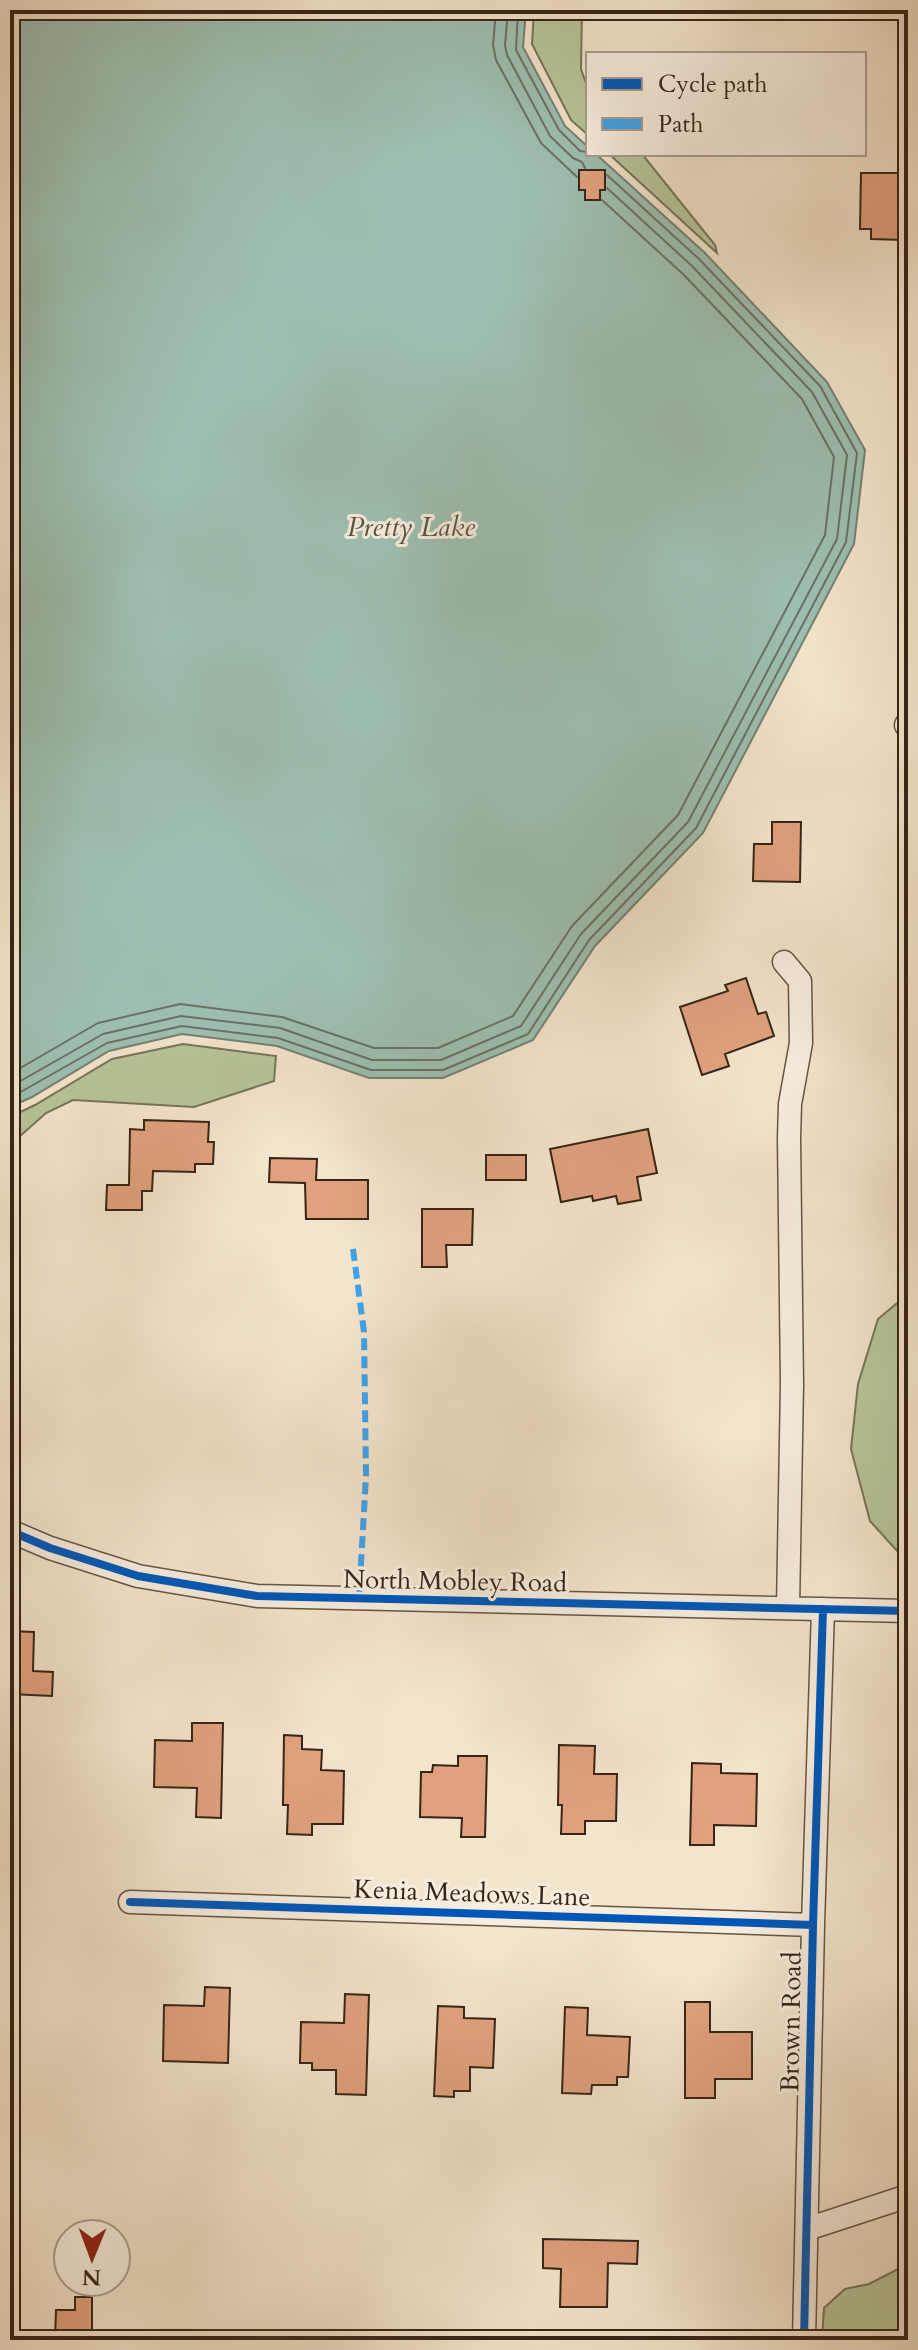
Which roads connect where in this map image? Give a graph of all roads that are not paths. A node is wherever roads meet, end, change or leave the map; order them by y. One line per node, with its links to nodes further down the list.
1 (784, 962): 3 (street)
2 (10, 1531): 3 (street, North Mobley Road)
3 (788, 1608): 4 (street, North Mobley Road)
4 (823, 1609): 5 (street, North Mobley Road); 7 (street, Brown Road)
5 (908, 1611)
6 (130, 1902): 7 (street, Kenia Meadows Lane)
7 (813, 1925): 9 (street, Brown Road)
8 (908, 2196): 9 (street)
9 (807, 2229): 10 (street, Brown Road)
10 (804, 2340)

